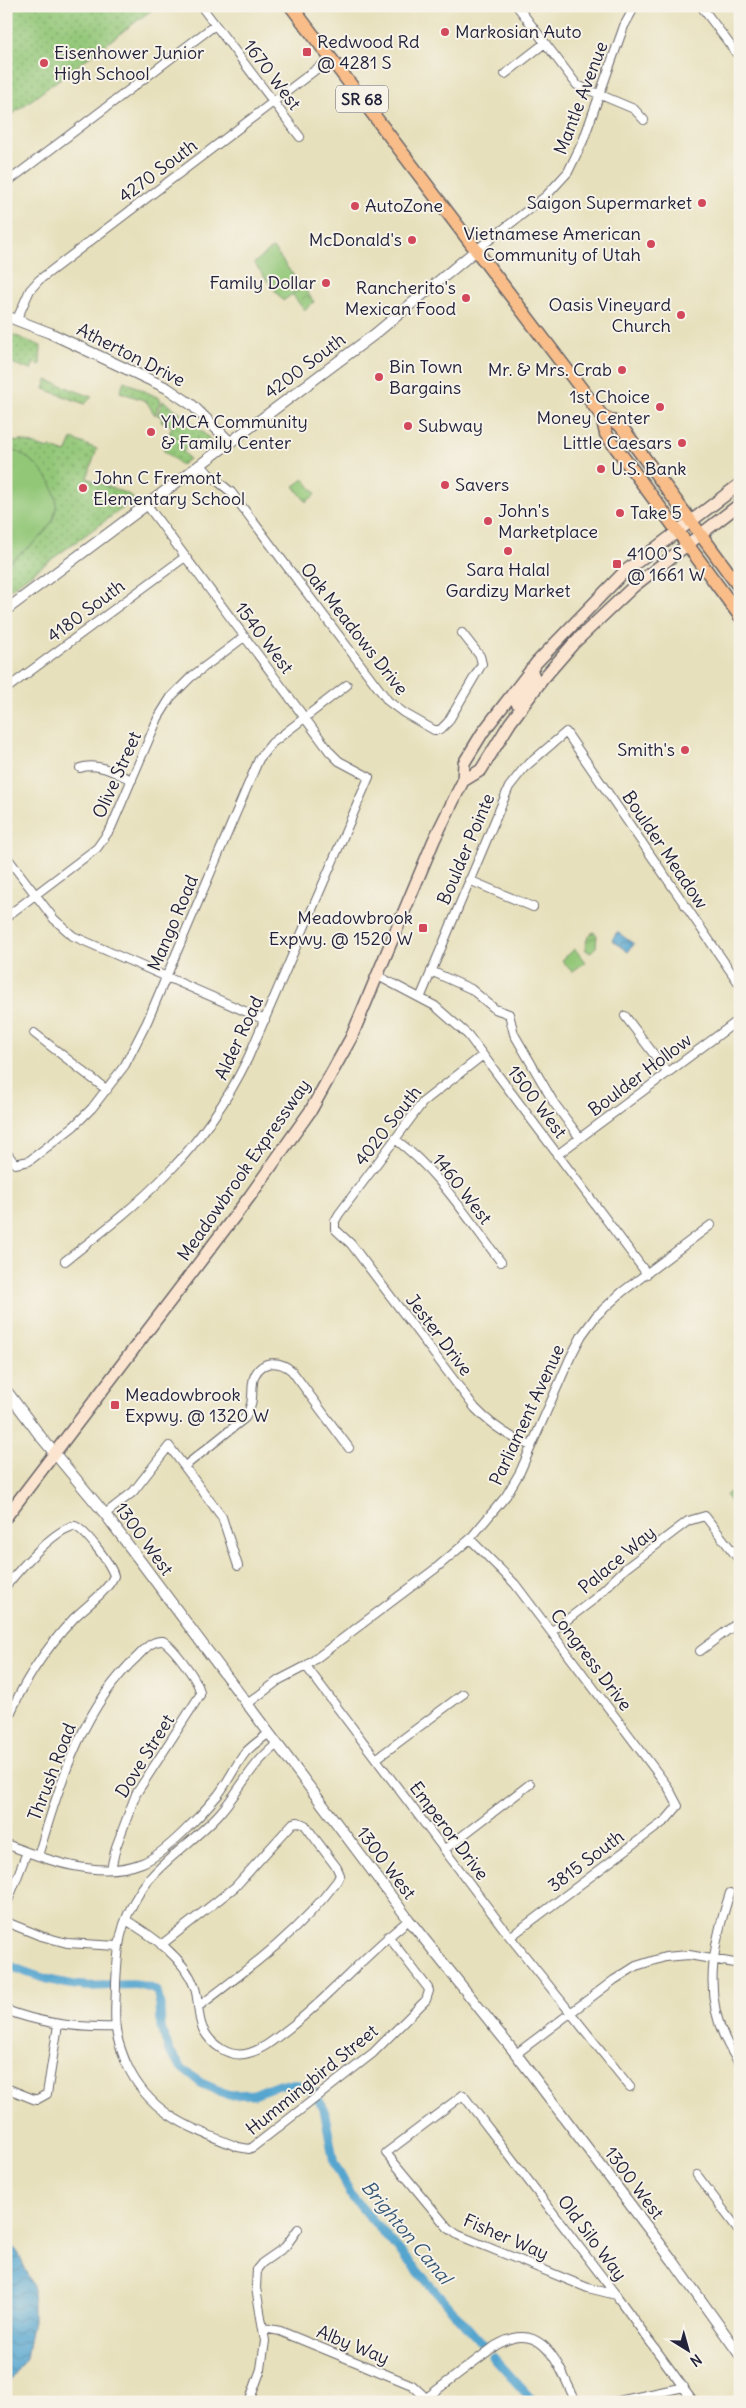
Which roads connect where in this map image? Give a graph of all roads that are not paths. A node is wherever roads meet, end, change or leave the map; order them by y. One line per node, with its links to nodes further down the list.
1 (201, 6): 6 (street, 1670 West)
2 (291, 6): 8 (main road, SR 68)
3 (517, 6): 7 (street)
4 (635, 6): 11 (street, Mantle Avenue)
5 (701, 6): 9 (street)
6 (215, 25): 12 (street, 1670 West); 15 (street)
7 (545, 43): 10 (street); 11 (street)
8 (331, 58): 12 (street, 4270 South); 16 (main road, SR 68)
9 (740, 58)
10 (505, 74)
11 (599, 95): 13 (street); 16 (street, Mantle Avenue)
12 (274, 102): 14 (street, 1670 West); 18 (street, 4270 South)
13 (644, 120)
14 (300, 137)
15 (6, 183)
16 (475, 251): 19 (main road, SR 68); 20 (street, 4200 South)
17 (6, 316): 18 (street, Atherton Drive)
18 (17, 319): 20 (street, Atherton Drive)
19 (602, 416): 25 (main road, SR 68); 26 (main road, SR 68)
20 (230, 442): 21 (street, 4200 South)
21 (201, 465): 24 (street, 4200 South); 33 (street, Oak Meadows Drive)
22 (740, 484): 25 (main road, Meadowbrook Expressway)
23 (740, 504): 27 (main road, Meadowbrook Expressway)
24 (146, 505): 29 (street, 1540 West); 31 (street, 4200 South)
25 (691, 520): 26 (main road, Meadowbrook Expressway); 27 (main road, SR 68)
26 (678, 530): 28 (main road, SR 68); 35 (main road, Meadowbrook Expressway)
27 (700, 535): 28 (main road, Meadowbrook Expressway); 30 (main road, SR 68)
28 (688, 544): 32 (main road, SR 68); 39 (main road, Meadowbrook Expressway)
29 (185, 557): 34 (street, 1540 West); 37 (street, 4180 South)
30 (740, 588)
31 (6, 610)
32 (740, 616)
33 (462, 633)
34 (244, 637): 38 (street, 1540 West); 43 (street, Olive Street)
35 (531, 669): 39 (main road); 44 (main road, Meadowbrook Expressway)
36 (347, 685): 38 (street, Mango Road)
37 (6, 689)
38 (304, 717): 42 (street, 1540 West); 52 (street, Mango Road)
39 (510, 724): 44 (main road, Meadowbrook Expressway)
40 (566, 732): 46 (street, Boulder Pointe); 53 (street, Boulder Meadow)
41 (80, 768): 43 (street)
42 (369, 778): 57 (street, Alder Road)
43 (132, 780): 47 (street, Olive Street)
44 (463, 781): 51 (main road, Meadowbrook Expressway)
45 (6, 856): 47 (street)
46 (469, 880): 48 (street); 50 (street, Boulder Pointe)
47 (36, 895): 49 (street, Olive Street); 52 (street)
48 (533, 907)
49 (6, 917)
50 (431, 971): 54 (street, Boulder Pointe); 62 (street)
51 (378, 976): 54 (street, 1500 West); 74 (main road, Meadowbrook Expressway)
52 (166, 978): 57 (street); 61 (street, Mango Road)
53 (740, 985)
54 (421, 996): 59 (street, 1500 West)
55 (625, 1016): 60 (street)
56 (740, 1019): 60 (street, Boulder Hollow)
57 (264, 1020): 68 (street, Alder Road)
58 (34, 1032): 61 (street)
59 (482, 1055): 63 (street, 4020 South); 65 (street, 1500 West)
60 (668, 1073): 62 (street, Boulder Hollow)
61 (107, 1090): 64 (street, Mango Road)
62 (580, 1138): 65 (street, Boulder Hollow)
63 (395, 1139): 67 (street, 4020 South); 69 (street, 1460 West)
64 (6, 1152)
65 (557, 1155): 70 (street, 1500 West)
66 (712, 1225): 70 (street, Parliament Avenue)
67 (335, 1229): 72 (street, Jester Drive)
68 (65, 1260)
69 (501, 1262)
70 (647, 1274): 72 (street, Parliament Avenue)
71 (6, 1390): 74 (street, 1300 West)
72 (531, 1446): 78 (street, Parliament Avenue)
73 (350, 1448): 75 (street)
74 (55, 1452): 76 (street, 1300 West); 77 (main road, Meadowbrook Expressway)
75 (184, 1466): 76 (street); 80 (street)
76 (105, 1514): 88 (street, 1300 West)
77 (6, 1517)
78 (470, 1539): 83 (street, Congress Drive); 86 (street, Parliament Avenue)
79 (740, 1561): 83 (street, Palace Way)
80 (238, 1566)
81 (6, 1586): 89 (street)
82 (740, 1620): 85 (street)
83 (551, 1632): 94 (street, Congress Drive)
84 (163, 1641): 98 (street, Thrush Road); 99 (street, Dove Street)
85 (700, 1651)
86 (306, 1666): 88 (street, Parliament Avenue); 92 (street, Emperor Drive)
87 (463, 1694): 92 (street)
88 (246, 1704): 90 (street, 1300 West)
89 (6, 1724)
90 (268, 1734): 91 (street, 1300 West); 99 (street)
91 (276, 1745): 102 (street, Hummingbird Street); 103 (street, 1300 West)
92 (376, 1758): 96 (street, Emperor Drive)
93 (530, 1784): 96 (street)
94 (678, 1806): 106 (street, 3815 South)
95 (6, 1844): 97 (street)
96 (444, 1849): 106 (street, Emperor Drive)
97 (27, 1852): 98 (street); 101 (street)
98 (38, 1856): 99 (street)
99 (111, 1869)
100 (730, 1893): 109 (street)
101 (6, 1906)
102 (126, 1920): 107 (street); 108 (street, Hummingbird Street)
103 (409, 1920): 105 (street); 116 (street, 1300 West)
104 (6, 1922): 108 (street)
105 (388, 1936): 111 (street); 115 (street, Hummingbird Street)
106 (510, 1937): 113 (street, Emperor Drive)
107 (161, 1945): 111 (street); 111 (street)
108 (117, 1946): 115 (street, Hummingbird Street)
109 (713, 1958): 110 (street); 113 (street); 117 (street)
110 (740, 1964)
111 (198, 2007)
112 (6, 2010): 114 (street)
113 (570, 2012): 116 (street); 118 (street, Emperor Drive)
114 (58, 2025): 115 (street); 119 (street)
115 (115, 2027)
116 (516, 2054): 126 (street, 1300 West)
117 (740, 2064)
118 (630, 2087)
119 (6, 2088)
120 (386, 2153): 124 (street, Fisher Way); 124 (street, Old Silo Way)
121 (696, 2175): 123 (street)
122 (298, 2229): 125 (street)
123 (740, 2232)
124 (616, 2295): 127 (street, Old Silo Way)
125 (264, 2328): 128 (street, Alby Way); 129 (street)
126 (740, 2355)
127 (684, 2387): 131 (street); 132 (street, Old Silo Way)
128 (424, 2400): 130 (street)
129 (249, 2402)
130 (576, 2402)
131 (614, 2402)
132 (694, 2402)

